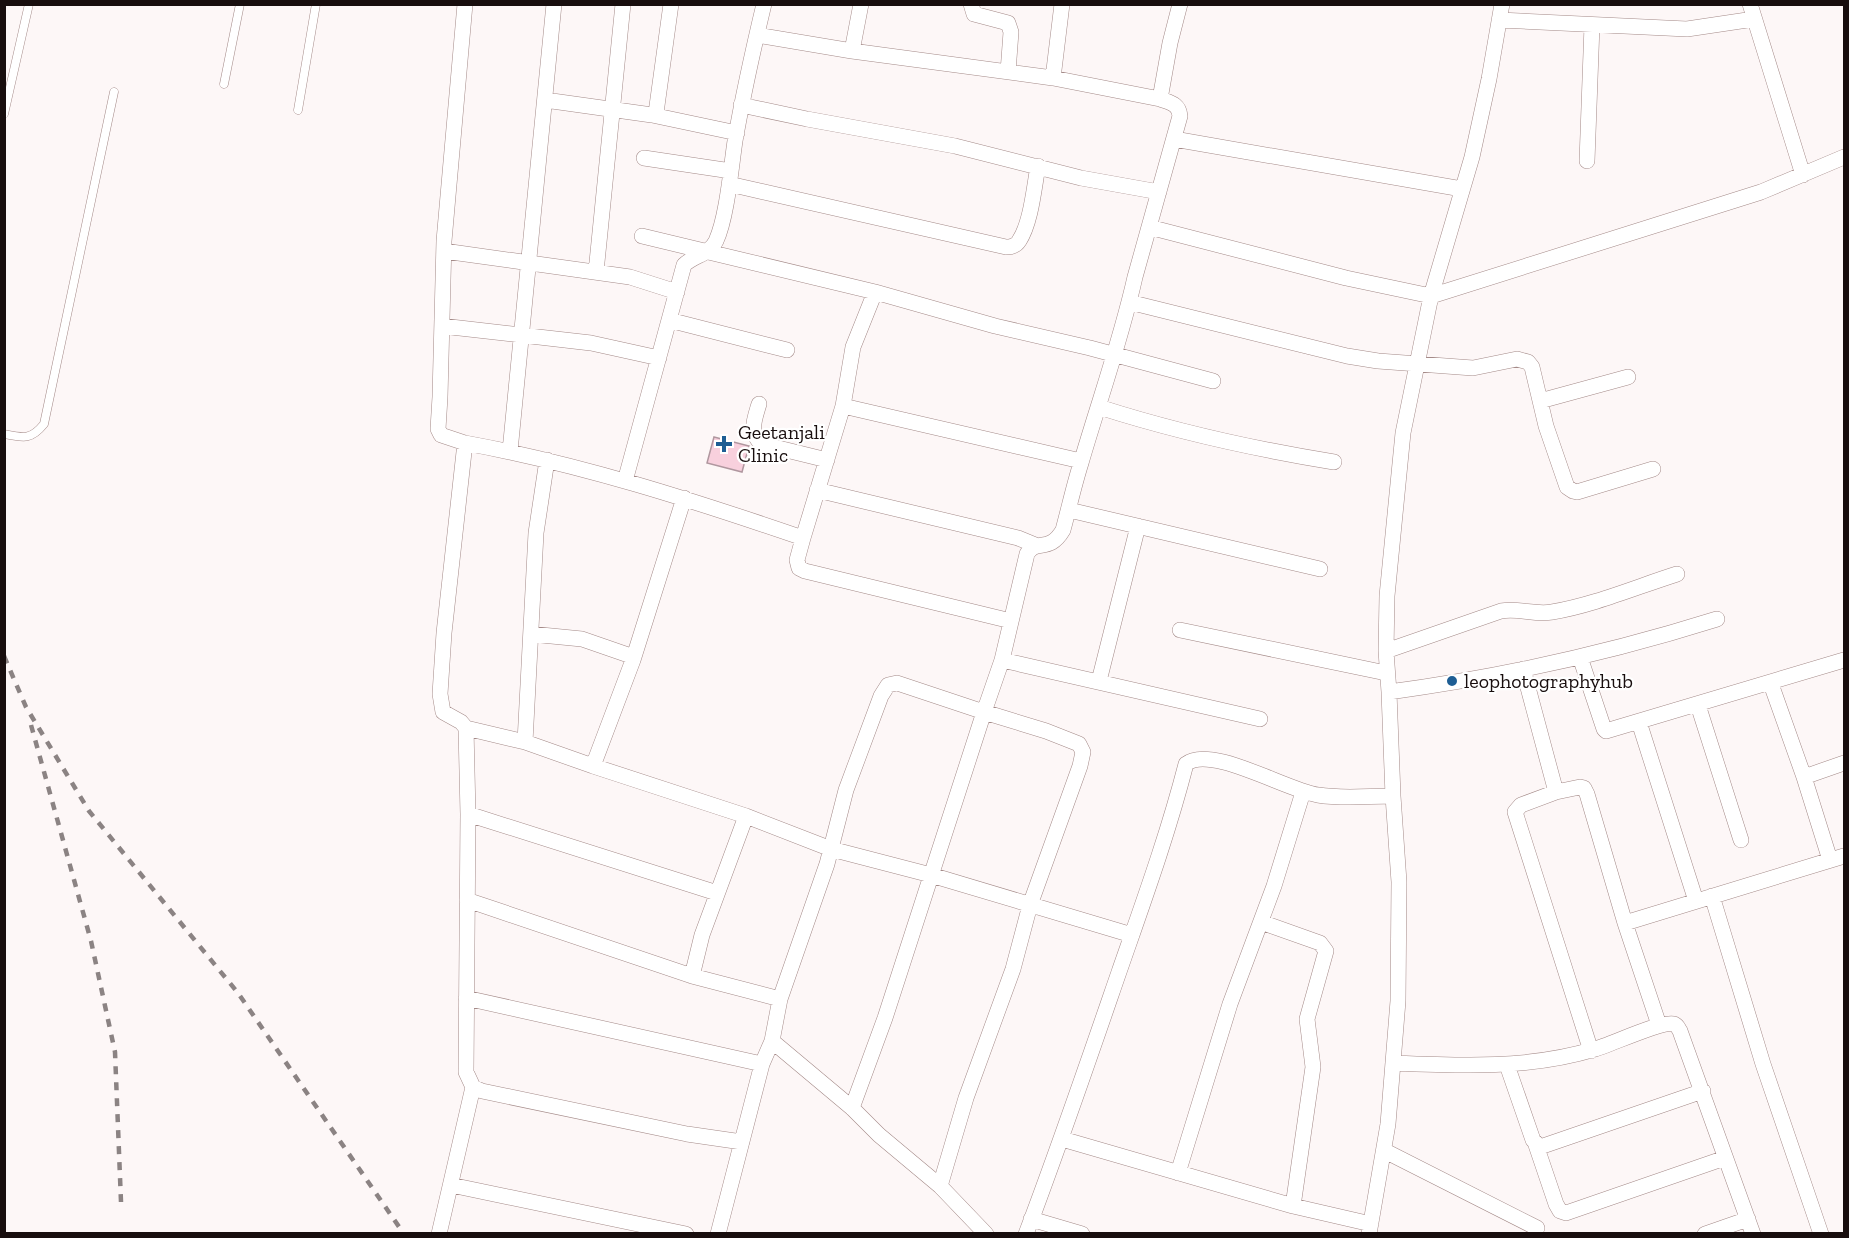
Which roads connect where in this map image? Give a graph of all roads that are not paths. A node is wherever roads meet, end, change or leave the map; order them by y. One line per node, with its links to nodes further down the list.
1 (29, 4): 28 (lane)
2 (240, 4): 21 (lane)
3 (316, 4): 26 (lane)
4 (465, 4): 42 (street)
5 (554, 4): 24 (street)
6 (623, 4): 27 (street)
7 (670, 4): 29 (street)
8 (764, 4): 17 (street)
9 (861, 4): 18 (street)
10 (972, 4): 19 (street)
11 (1062, 4): 20 (street)
12 (1180, 4): 23 (street)
13 (1502, 4): 15 (street)
14 (1752, 12): 16 (street); 36 (street)
15 (1499, 20): 16 (street); 38 (street)
16 (1592, 25): 34 (street)
17 (757, 35): 18 (street); 25 (street)
18 (852, 51): 19 (street)
19 (1008, 72): 20 (street)
20 (1053, 78): 23 (street)
21 (224, 84)
22 (114, 92): 63 (lane)
23 (1160, 99): 31 (street)
24 (545, 100): 27 (street); 44 (street)
25 (741, 105): 30 (street); 35 (street)
26 (298, 110)
27 (612, 111): 29 (street); 45 (street)
28 (4, 114)
29 (652, 115): 30 (street)
30 (736, 133): 37 (street)
31 (1174, 139): 38 (street); 39 (street)
32 (1845, 157): 36 (street)
33 (644, 158): 37 (street)
34 (1587, 161)
35 (1038, 166): 37 (street); 39 (street)
36 (1803, 175): 48 (street)
37 (730, 177): 43 (street)
38 (1462, 189): 48 (street)
39 (1159, 192): 40 (street)
40 (1149, 227): 48 (street); 49 (street)
41 (642, 236): 43 (street)
42 (444, 251): 44 (street); 51 (street)
43 (707, 252): 46 (street); 47 (street)
44 (529, 262): 45 (street); 52 (street)
45 (596, 272): 46 (street)
46 (677, 292): 50 (street)
47 (875, 292): 54 (street); 61 (street)
48 (1431, 296): 56 (street)
49 (1129, 302): 54 (street); 56 (street)
50 (669, 320): 53 (street); 55 (street)
51 (442, 326): 52 (street); 64 (street)
52 (521, 333): 55 (street); 65 (street)
53 (787, 350)
54 (1114, 354): 58 (street); 62 (street)
55 (658, 357): 71 (street)
56 (1417, 363): 59 (street); 84 (street)
57 (1628, 377): 59 (street)
58 (1213, 381)
59 (1540, 401): 70 (street)
60 (759, 404): 67 (street)
61 (843, 406): 67 (street); 68 (street)
62 (1099, 407): 68 (street); 69 (street)
63 (4, 434)
64 (465, 443): 65 (street); 98 (street)
65 (510, 452): 66 (street)
66 (547, 460): 71 (street); 83 (street)
67 (827, 460): 72 (street)
68 (1081, 461): 74 (street)
69 (1334, 462)
70 (1653, 469)
71 (625, 481): 73 (street)
72 (817, 490): 76 (street); 77 (street)
73 (684, 498): 76 (street); 85 (street)
74 (1069, 510): 75 (street); 77 (street)
75 (1138, 526): 78 (street); 91 (street)
76 (803, 537): 81 (street)
77 (1035, 545): 81 (street)
78 (1320, 568)
79 (1677, 574): 84 (street)
80 (1717, 619): 86 (street)
81 (1011, 621): 87 (street)
82 (1180, 630): 90 (street)
83 (531, 634): 85 (street); 99 (street)
84 (1386, 651): 90 (street)
85 (634, 657): 101 (street)
86 (1580, 657): 89 (street); 97 (street)
87 (1002, 660): 91 (street); 95 (street)
88 (1845, 660): 92 (street)
89 (1523, 669): 93 (street); 104 (street)
90 (1386, 674): 93 (street)
91 (1099, 681): 96 (street)
92 (1771, 684): 94 (street); 102 (street)
93 (1389, 692): 105 (street)
94 (1698, 705): 97 (street); 108 (street)
95 (984, 712): 109 (street); 111 (street); 116 (street)
96 (1260, 719)
97 (1639, 722): 115 (street)
98 (466, 728): 99 (street); 106 (street)
99 (525, 742): 101 (street)
100 (1845, 763): 102 (street)
101 (594, 766): 107 (street)
102 (1804, 777): 110 (street)
103 (1304, 792): 105 (street); 117 (street); 119 (street)
104 (1556, 792): 118 (street); 125 (street)
105 (1393, 796): 126 (street)
106 (468, 814): 112 (street); 114 (street)
107 (746, 816): 109 (street); 112 (street)
108 (1741, 840)
109 (831, 849): 111 (street); 122 (street)
110 (1837, 858): 113 (street)
111 (931, 875): 116 (street); 131 (street)
112 (717, 893): 120 (street)
113 (1712, 896): 115 (street); 151 (street)
114 (467, 900): 120 (street); 121 (street)
115 (1696, 901): 118 (street)
116 (1030, 905): 119 (street); 139 (street)
117 (1261, 922): 137 (street); 140 (street)
118 (1625, 924): 123 (street)
119 (1132, 935): 132 (street)
120 (692, 976): 122 (street)
121 (466, 998): 127 (street); 129 (street)
122 (780, 999): 124 (street)
123 (1659, 1025): 125 (street); 130 (street)
124 (772, 1041): 127 (street); 131 (street)
125 (1590, 1051): 128 (street)
126 (1394, 1063): 128 (street); 135 (street)
127 (762, 1064): 133 (street)
128 (1507, 1065): 134 (street)
129 (473, 1087): 133 (street); 138 (street)
130 (1703, 1091): 134 (street); 136 (street)
131 (852, 1108): 139 (street)
132 (1062, 1139): 137 (street); 141 (street)
133 (742, 1142): 147 (street)
134 (1536, 1145): 136 (street)
135 (1385, 1151): 143 (street); 144 (street)
136 (1725, 1158): 142 (street)
137 (1178, 1173): 140 (street)
138 (451, 1185): 145 (street); 146 (street)
139 (940, 1186): 148 (street)
140 (1293, 1206): 144 (street)
141 (1028, 1226): 149 (street)
142 (1751, 1226): 150 (street)
143 (1537, 1228)
144 (1370, 1229)
145 (439, 1233)
146 (686, 1233)
147 (718, 1233)
148 (986, 1233)
149 (1082, 1233)
150 (1705, 1233)
151 (1821, 1233)

